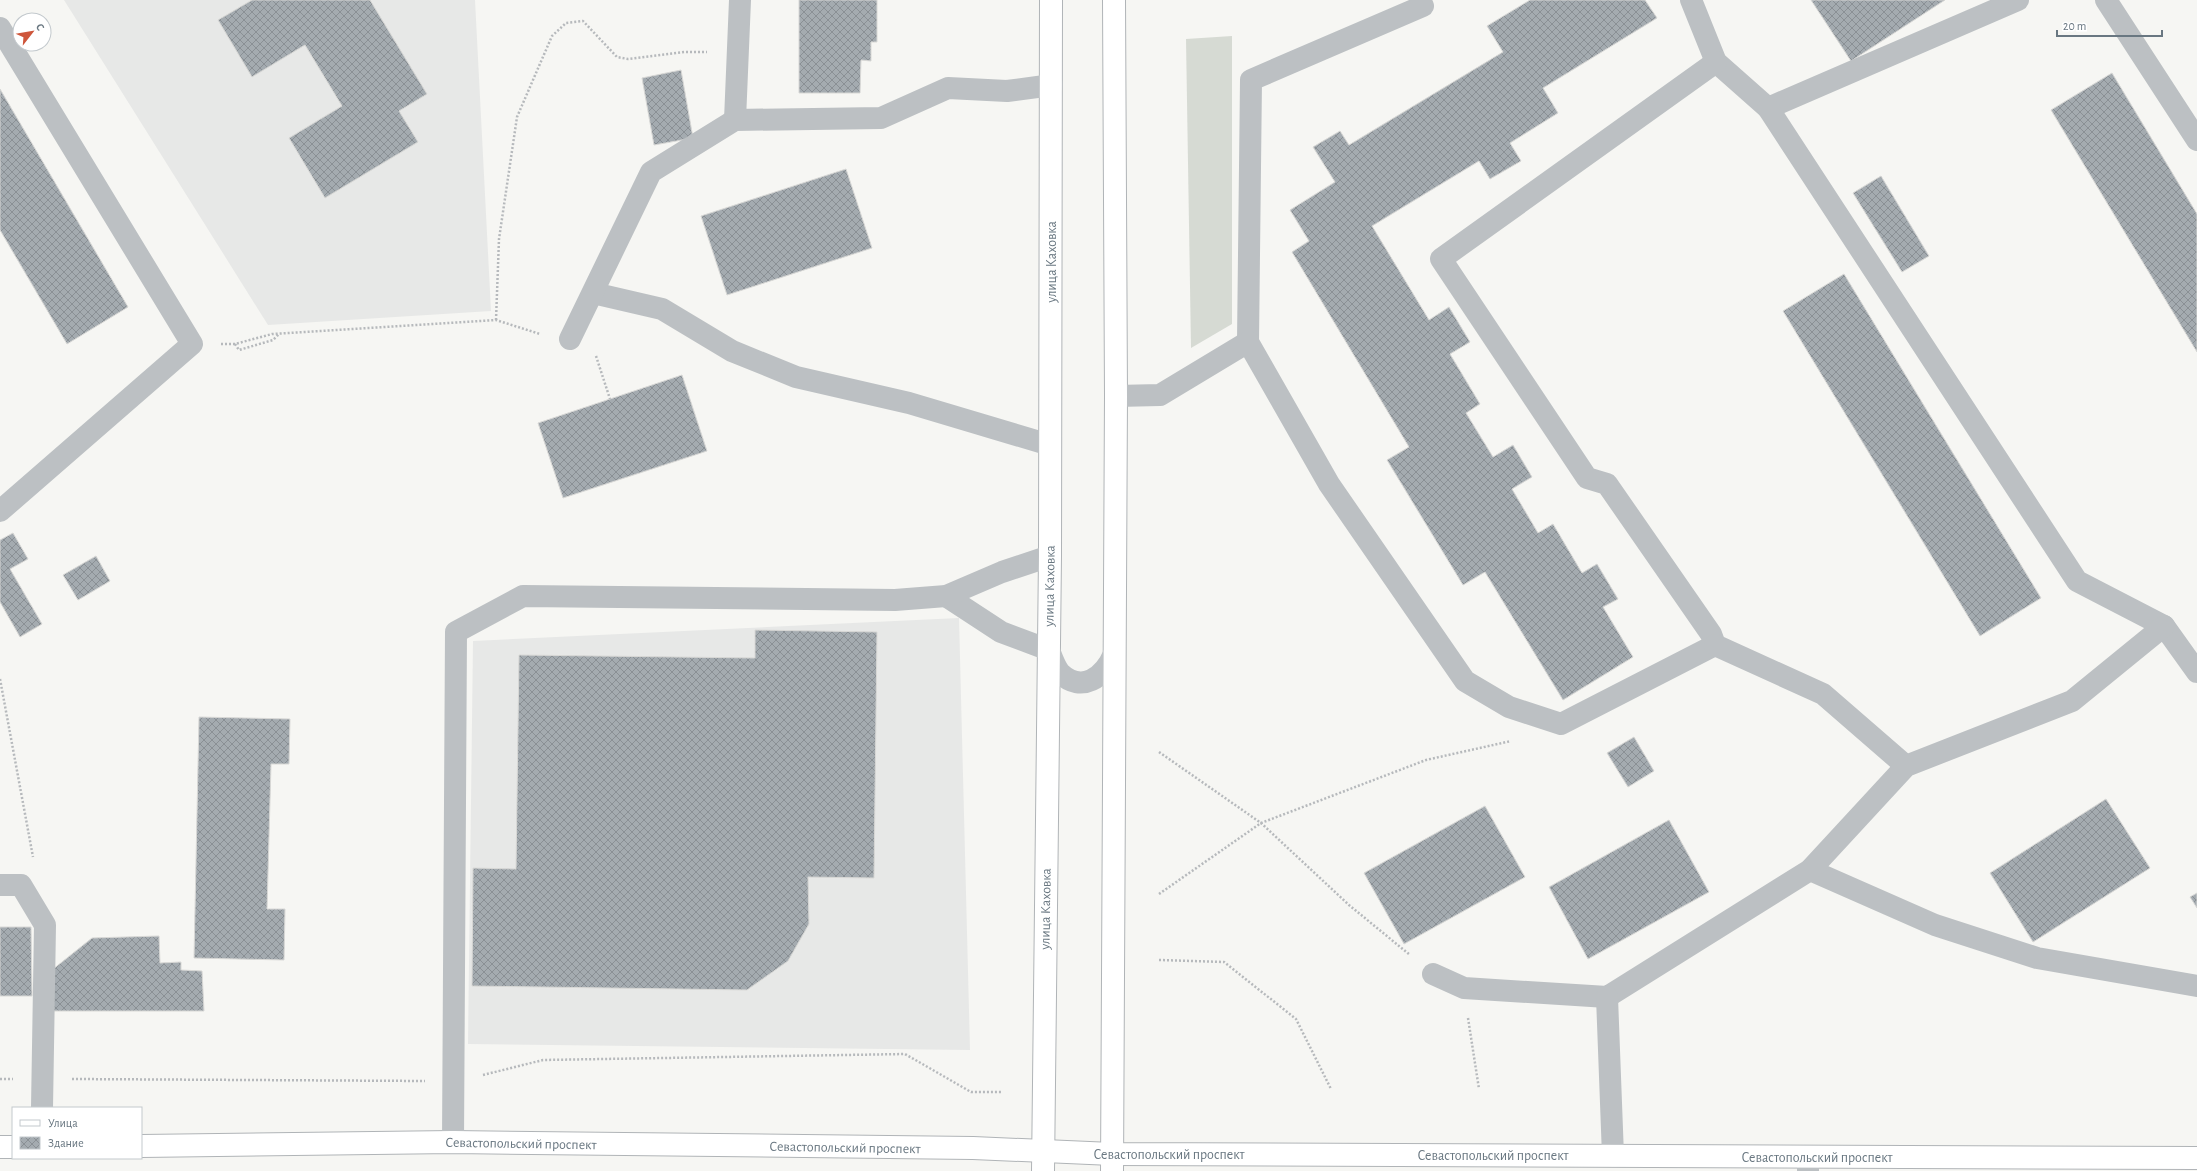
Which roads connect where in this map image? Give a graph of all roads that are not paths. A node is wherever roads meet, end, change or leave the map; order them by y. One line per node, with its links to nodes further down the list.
1 (740, 0): 12 (lane)
2 (1051, 0): 10 (main road, улица Каховка)
3 (1114, 0): 17 (main road)
4 (1691, 0): 9 (lane)
5 (2018, 0): 11 (lane)
6 (2106, 0): 13 (lane)
7 (1423, 6): 16 (lane)
8 (0, 28): 19 (lane)
9 (1716, 62): 11 (lane); 23 (lane)
10 (1052, 85): 12 (lane); 18 (main road, улица Каховка)
11 (1768, 108): 22 (lane)
12 (735, 120): 14 (lane)
13 (2197, 140)
14 (593, 293): 15 (lane); 18 (lane)
15 (570, 339)
16 (1248, 342): 17 (lane); 23 (lane)
17 (1116, 396): 25 (main road)
18 (1050, 445): 20 (main road, улица Каховка)
19 (0, 511)
20 (1050, 556): 21 (lane); 24 (main road, улица Каховка)
21 (946, 596): 24 (lane); 34 (lane)
22 (2164, 626): 26 (lane); 27 (lane)
23 (1715, 645): 27 (lane)
24 (1049, 650): 25 (lane); 40 (main road, улица Каховка)
25 (1114, 654): 41 (main road)
26 (2197, 672)
27 (1906, 766): 28 (lane)
28 (1810, 870): 31 (lane); 32 (lane)
29 (0, 885): 33 (lane)
30 (1432, 974): 32 (lane)
31 (2197, 986)
32 (1607, 996): 38 (lane)
33 (42, 1107)
34 (453, 1142): 35 (main road, Севастопольский проспект); 40 (main road, Севастопольский проспект)
35 (142, 1146)
36 (0, 1147): 37 (main road)
37 (12, 1147)
38 (1613, 1156): 41 (main road, Севастопольский проспект); 42 (main road, Севастопольский проспект)
39 (2197, 1158): 42 (main road, Севастопольский проспект)
40 (1043, 1162): 41 (main road, Севастопольский проспект)
41 (1112, 1163)
42 (1808, 1164)

